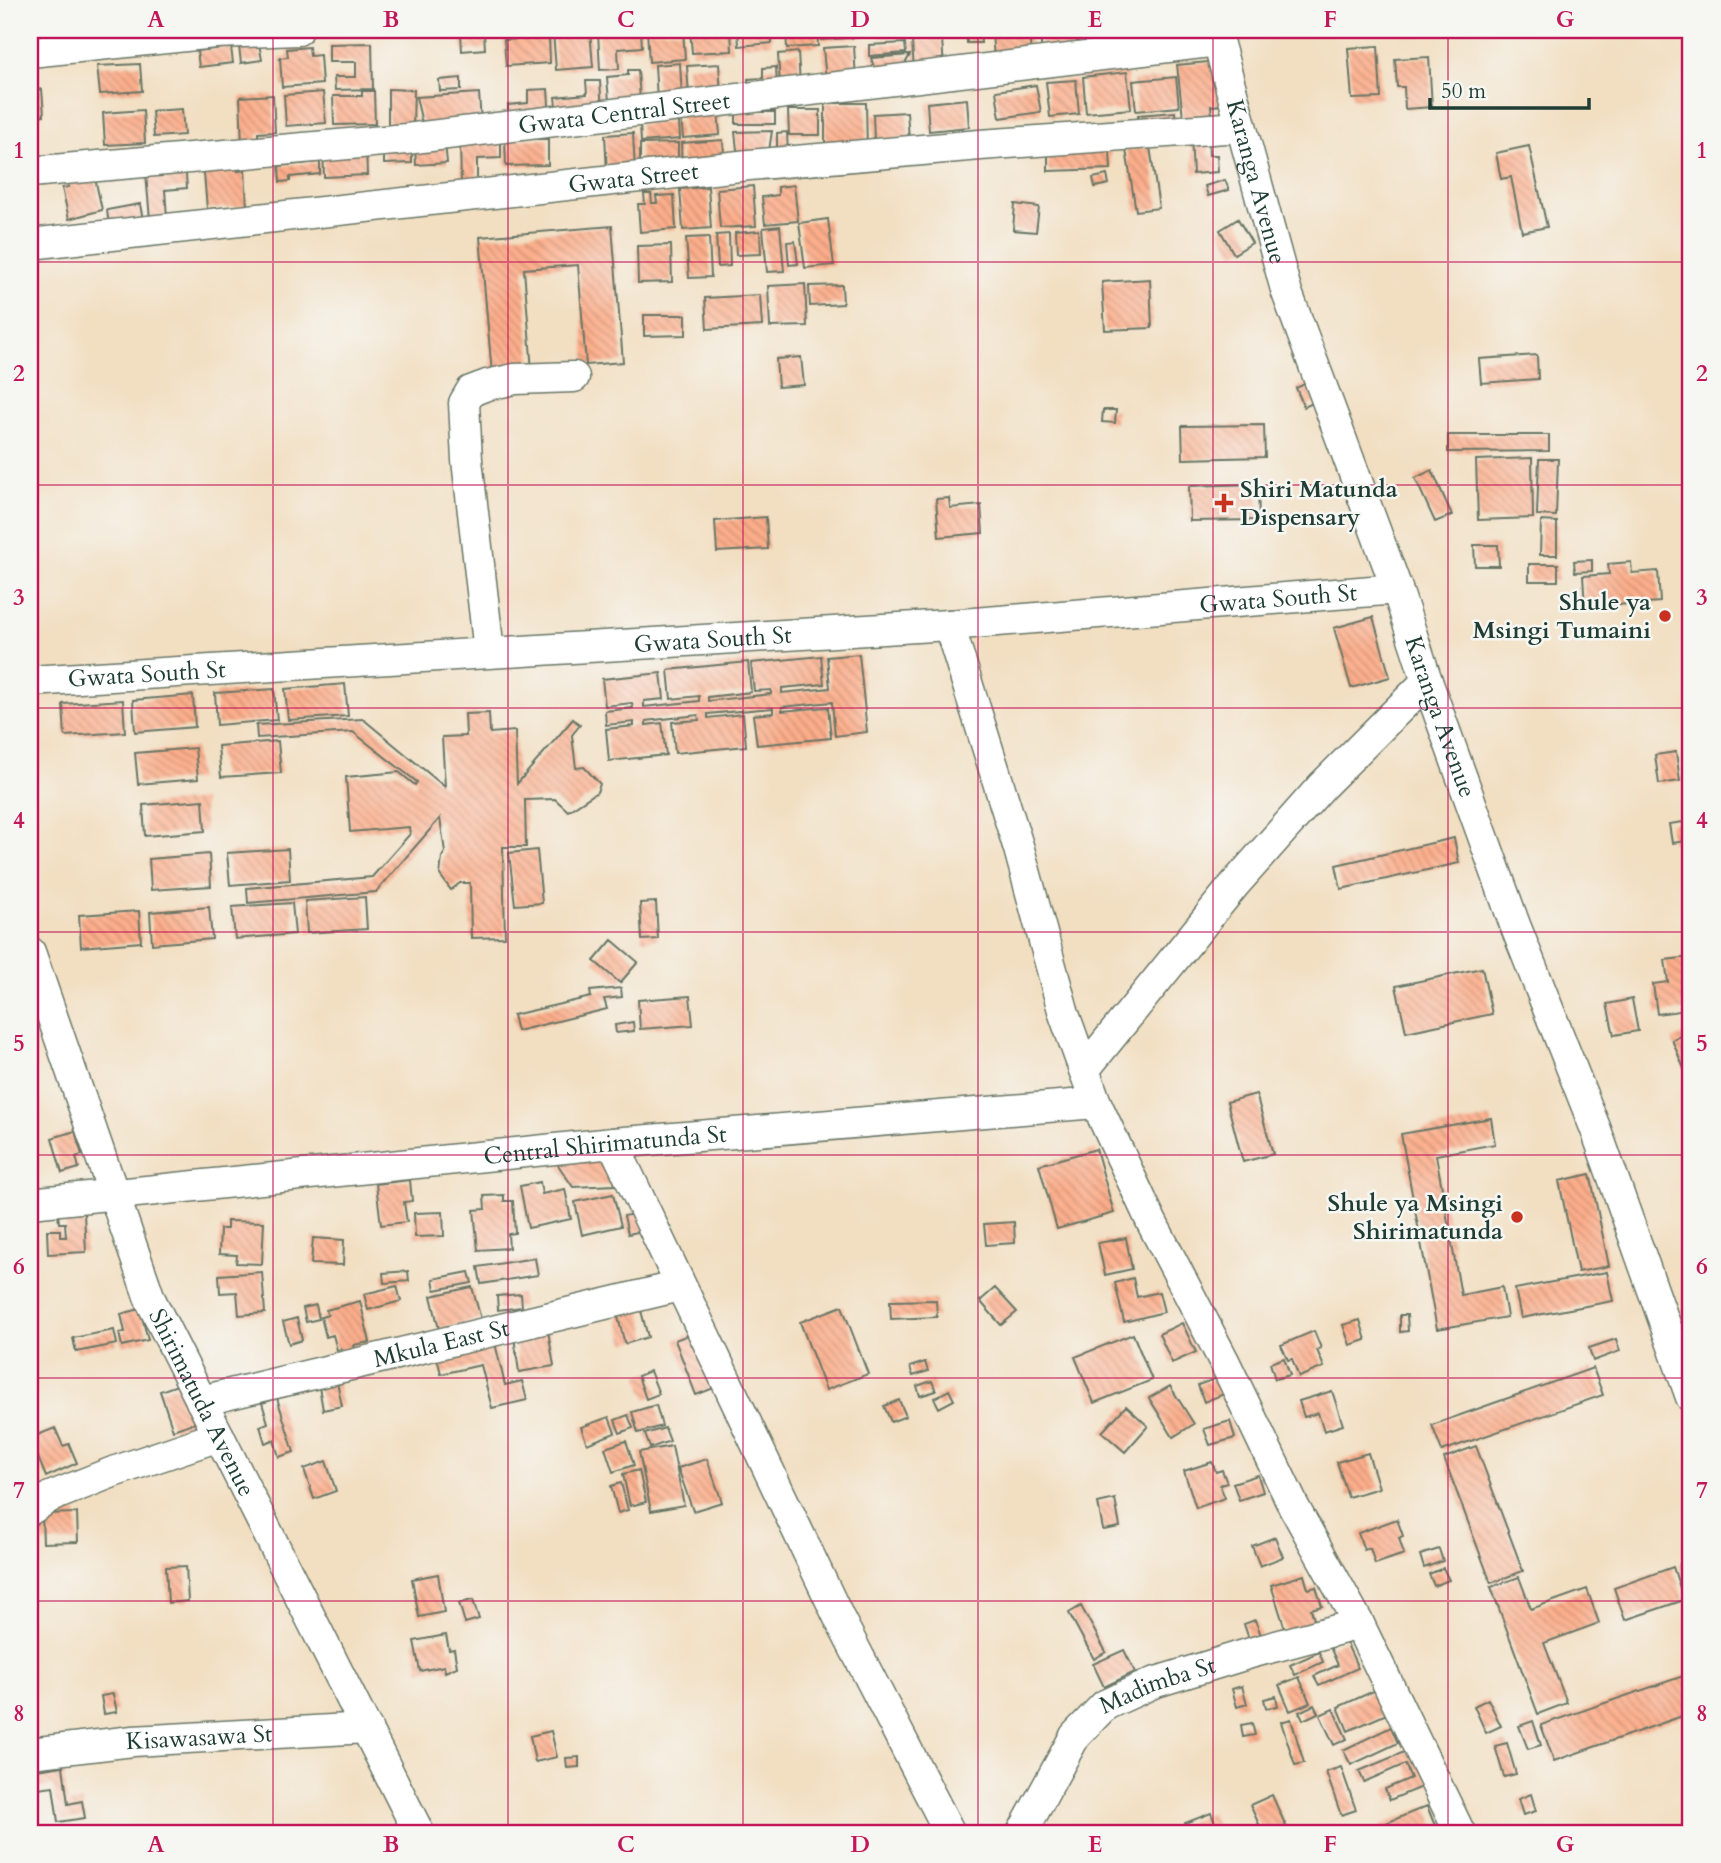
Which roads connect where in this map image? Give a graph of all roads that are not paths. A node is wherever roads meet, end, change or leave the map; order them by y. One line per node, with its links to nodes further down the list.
1 (298, 30): 3 (street)
2 (1215, 35): 4 (street, Karanga Avenue); 5 (street, Gwata Central Street)
3 (30, 52)
4 (1240, 127): 6 (street, Gwata Street); 8 (street, Karanga Avenue)
5 (30, 172)
6 (30, 244)
7 (574, 377): 10 (street)
8 (1397, 589): 9 (street, Gwata South St); 12 (street, Karanga Avenue)
9 (949, 625): 10 (street, Gwata South St); 14 (street)
10 (489, 652): 11 (street, Gwata South St)
11 (30, 681)
12 (1427, 681): 14 (street); 20 (street, Karanga Avenue)
13 (30, 952): 17 (street, Shirimatuda Avenue)
14 (1084, 1070): 15 (street)
15 (1096, 1103): 16 (street, Central Shirimatunda St); 24 (street)
16 (613, 1143): 17 (street, Central Shirimatunda St); 19 (street)
17 (112, 1195): 18 (street, Central Shirimatunda St); 21 (street, Shirimatuda Avenue)
18 (30, 1203)
19 (680, 1286): 21 (street, Mkula East St); 28 (street)
20 (1691, 1397)
21 (201, 1401): 22 (street, Shirimatuda Avenue)
22 (219, 1436): 23 (street); 25 (street, Shirimatuda Avenue)
23 (30, 1510)
24 (1359, 1624): 29 (street, Madimba St); 30 (street)
25 (367, 1728): 26 (street, Kisawasawa St); 27 (street, Shirimatuda Avenue)
26 (30, 1753)
27 (419, 1833)
28 (950, 1833)
29 (1022, 1833)
30 (1460, 1833)

